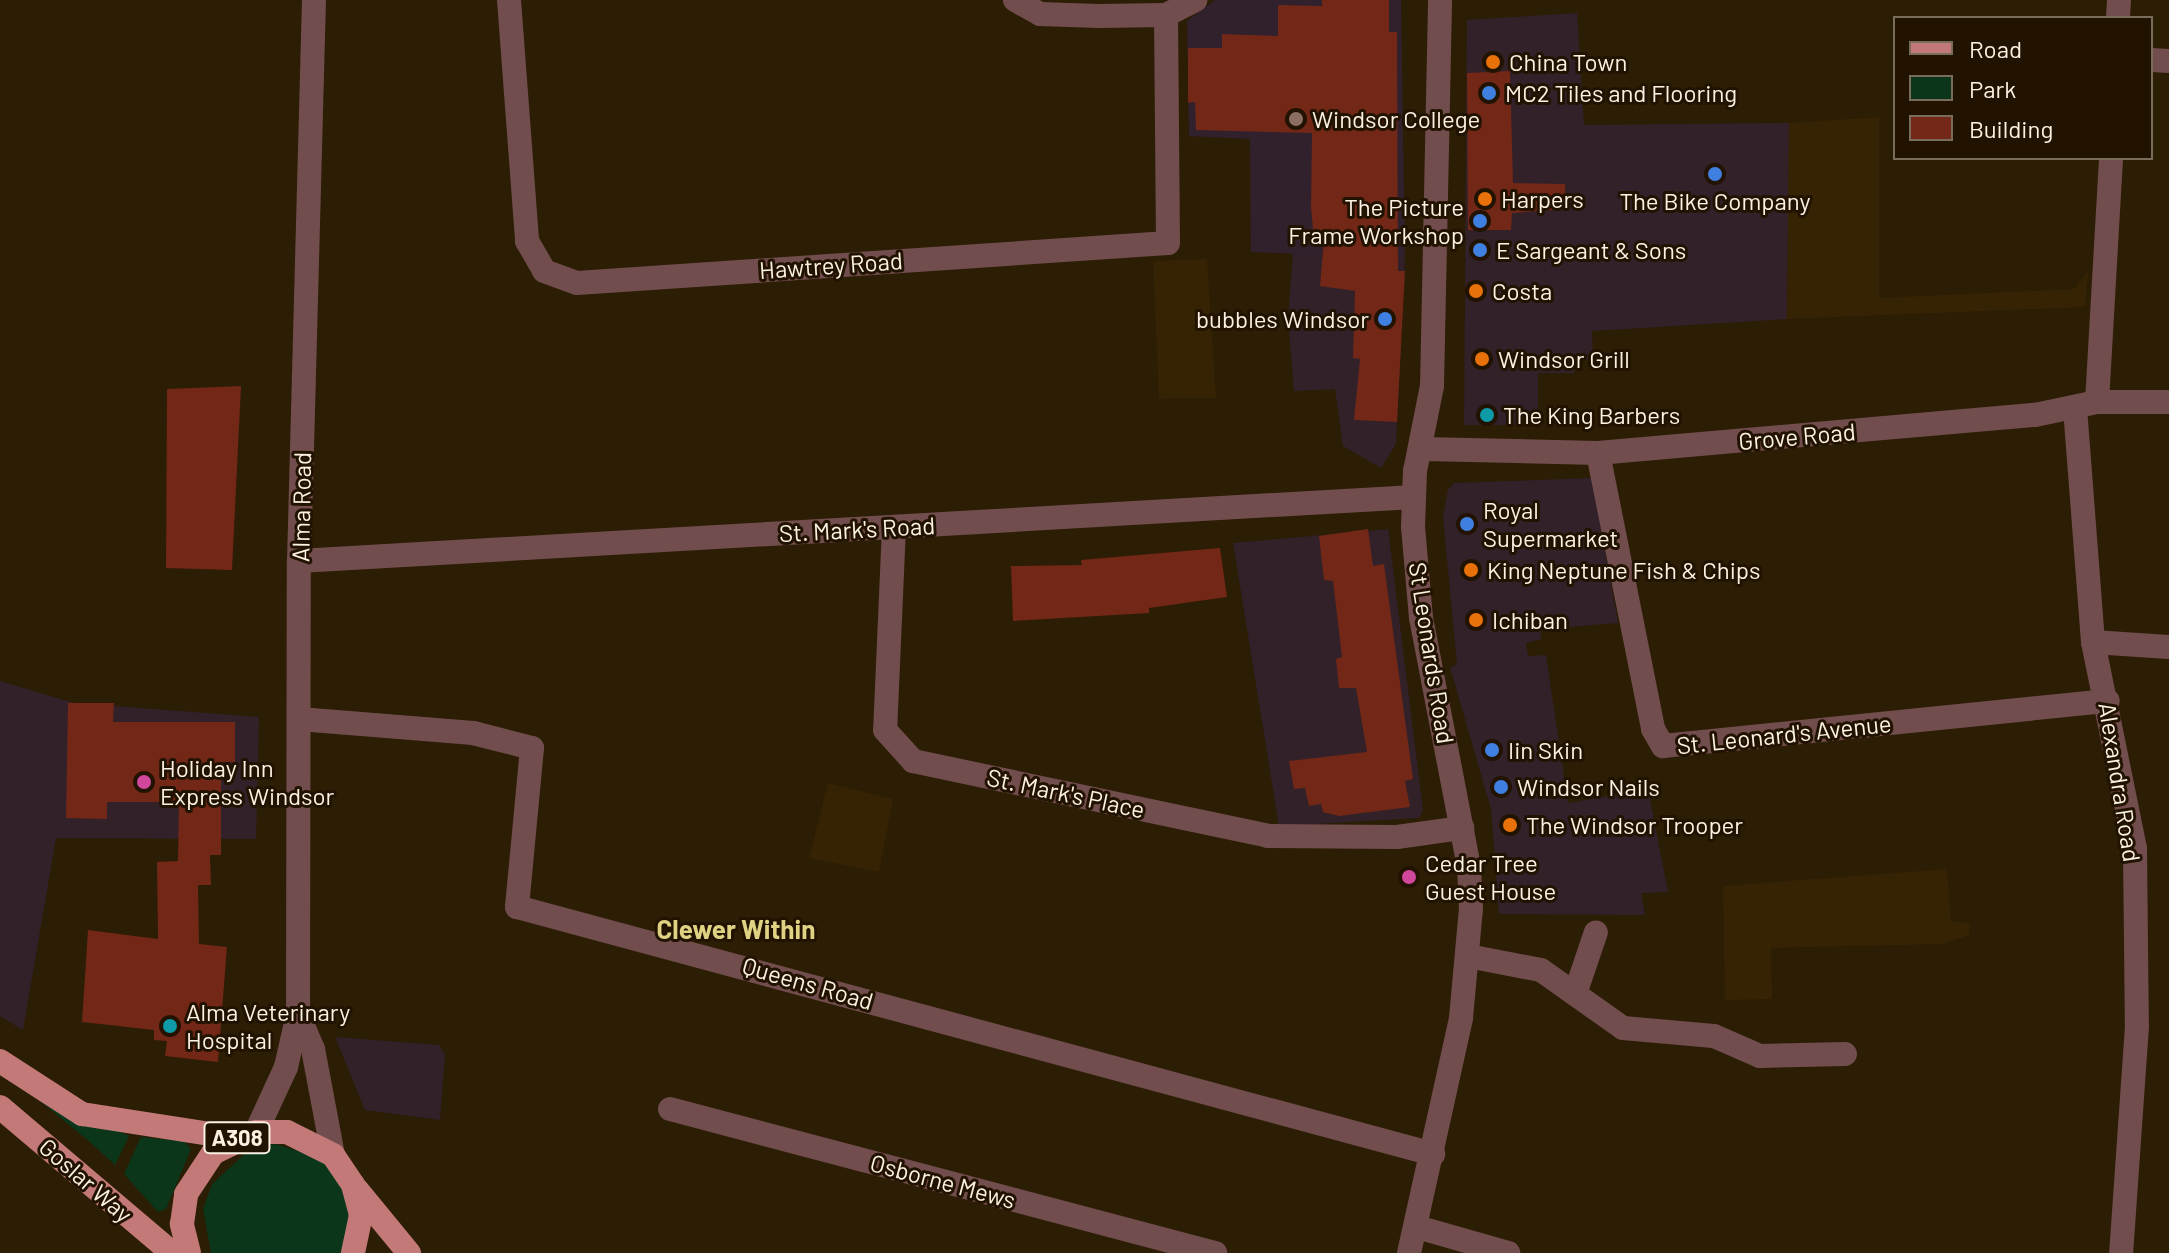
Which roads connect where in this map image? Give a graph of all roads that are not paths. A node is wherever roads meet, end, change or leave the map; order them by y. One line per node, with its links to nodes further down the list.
1 (314, 0): 14 (street, Alma Road)
2 (509, 0): 6 (street, Hawtrey Road)
3 (1015, 0): 6 (street)
4 (1195, 0): 6 (street)
5 (1440, 0): 10 (street, St Leonards Road)
6 (1166, 15)
7 (2111, 160): 9 (street, Alexandra Road)
8 (2169, 402): 9 (street, Grove Road)
9 (2086, 405): 11 (street, Grove Road); 15 (street, Alexandra Road)
10 (1423, 449): 11 (street, Grove Road); 12 (street, St Leonards Road)
11 (1598, 453): 17 (street, St. Leonard's Avenue)
12 (1414, 497): 13 (street, St. Mark's Road); 19 (street, St Leonards Road)
13 (894, 527): 14 (street, St. Mark's Road); 19 (street, St. Mark's Place)
14 (299, 561): 18 (street, Alma Road)
15 (2093, 642): 16 (street); 17 (street, Alexandra Road)
16 (2169, 647)
17 (2108, 701): 40 (street, Alexandra Road)
18 (299, 719): 23 (street, Alma Road); 29 (street, Queens Road)
19 (1462, 828): 21 (street, St Leonards Road)
20 (1596, 932): 22 (street)
21 (1468, 956): 22 (street); 29 (street, St Leonards Road)
22 (1575, 994): 24 (street)
23 (298, 1014): 28 (street, Alma Road); 30 (street, Alma Road)
24 (1845, 1054)
25 (0, 1061): 28 (main road, Goslar Way / A308)
26 (0, 1107): 33 (main road, Goslar Way)
27 (670, 1109): 37 (street, Osborne Mews)
28 (246, 1135): 30 (main road, A308); 34 (main road, A308)
29 (1433, 1154): 32 (street, St Leonards Road)
30 (333, 1155): 31 (main road, A308)
31 (353, 1185): 35 (main road, A308); 36 (main road, A308)
32 (1417, 1227): 38 (street, St Leonards Road); 39 (street)
33 (172, 1253)
34 (189, 1253)
35 (353, 1253)
36 (409, 1253)
37 (1215, 1253)
38 (1409, 1253)
39 (1508, 1253)
40 (2121, 1253)

